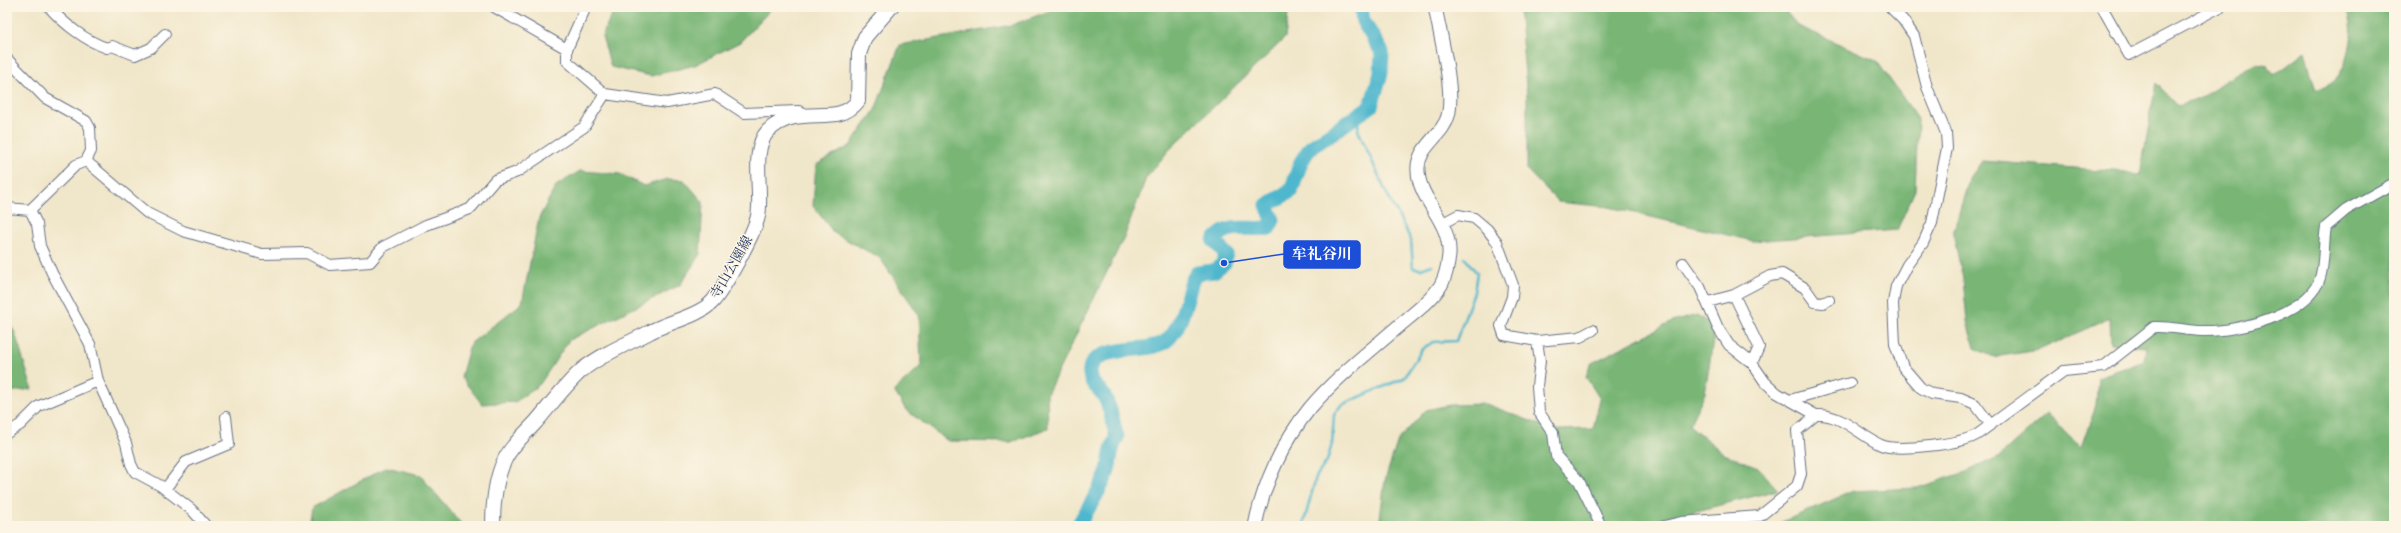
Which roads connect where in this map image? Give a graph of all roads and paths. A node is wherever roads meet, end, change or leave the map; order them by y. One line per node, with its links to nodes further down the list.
1 (49, 7): 9 (street)
2 (494, 7): 10 (street)
3 (586, 7): 10 (street)
4 (891, 7): 13 (main road, 寺山公園線)
5 (1435, 7): 18 (street)
6 (1890, 7): 31 (street)
7 (2102, 7): 8 (street)
8 (2220, 7)
9 (165, 34)
10 (567, 49): 12 (street)
11 (7, 59): 14 (street)
12 (605, 94): 13 (street); 14 (street)
13 (803, 114): 36 (main road, 寺山公園線)
14 (86, 161): 17 (street)
15 (2394, 183): 31 (street)
16 (7, 208): 17 (street)
17 (30, 210): 26 (street)
18 (1443, 223): 24 (street); 37 (street)
19 (1683, 263): 22 (street)
20 (1734, 295): 21 (street); 22 (street); 25 (street)
21 (1829, 300)
22 (1708, 302): 25 (street)
23 (1593, 330): 24 (street)
24 (1536, 341): 34 (street)
25 (1752, 363): 28 (street)
26 (98, 381): 32 (street); 33 (street)
27 (1850, 383): 28 (street)
28 (1790, 400): 29 (street)
29 (1816, 415): 31 (street); 38 (street)
30 (226, 417): 33 (street)
31 (1990, 424)
32 (7, 433)
33 (165, 489): 35 (street)
34 (1602, 525)
35 (206, 526)
36 (493, 526)
37 (1255, 526)
38 (1664, 526)

